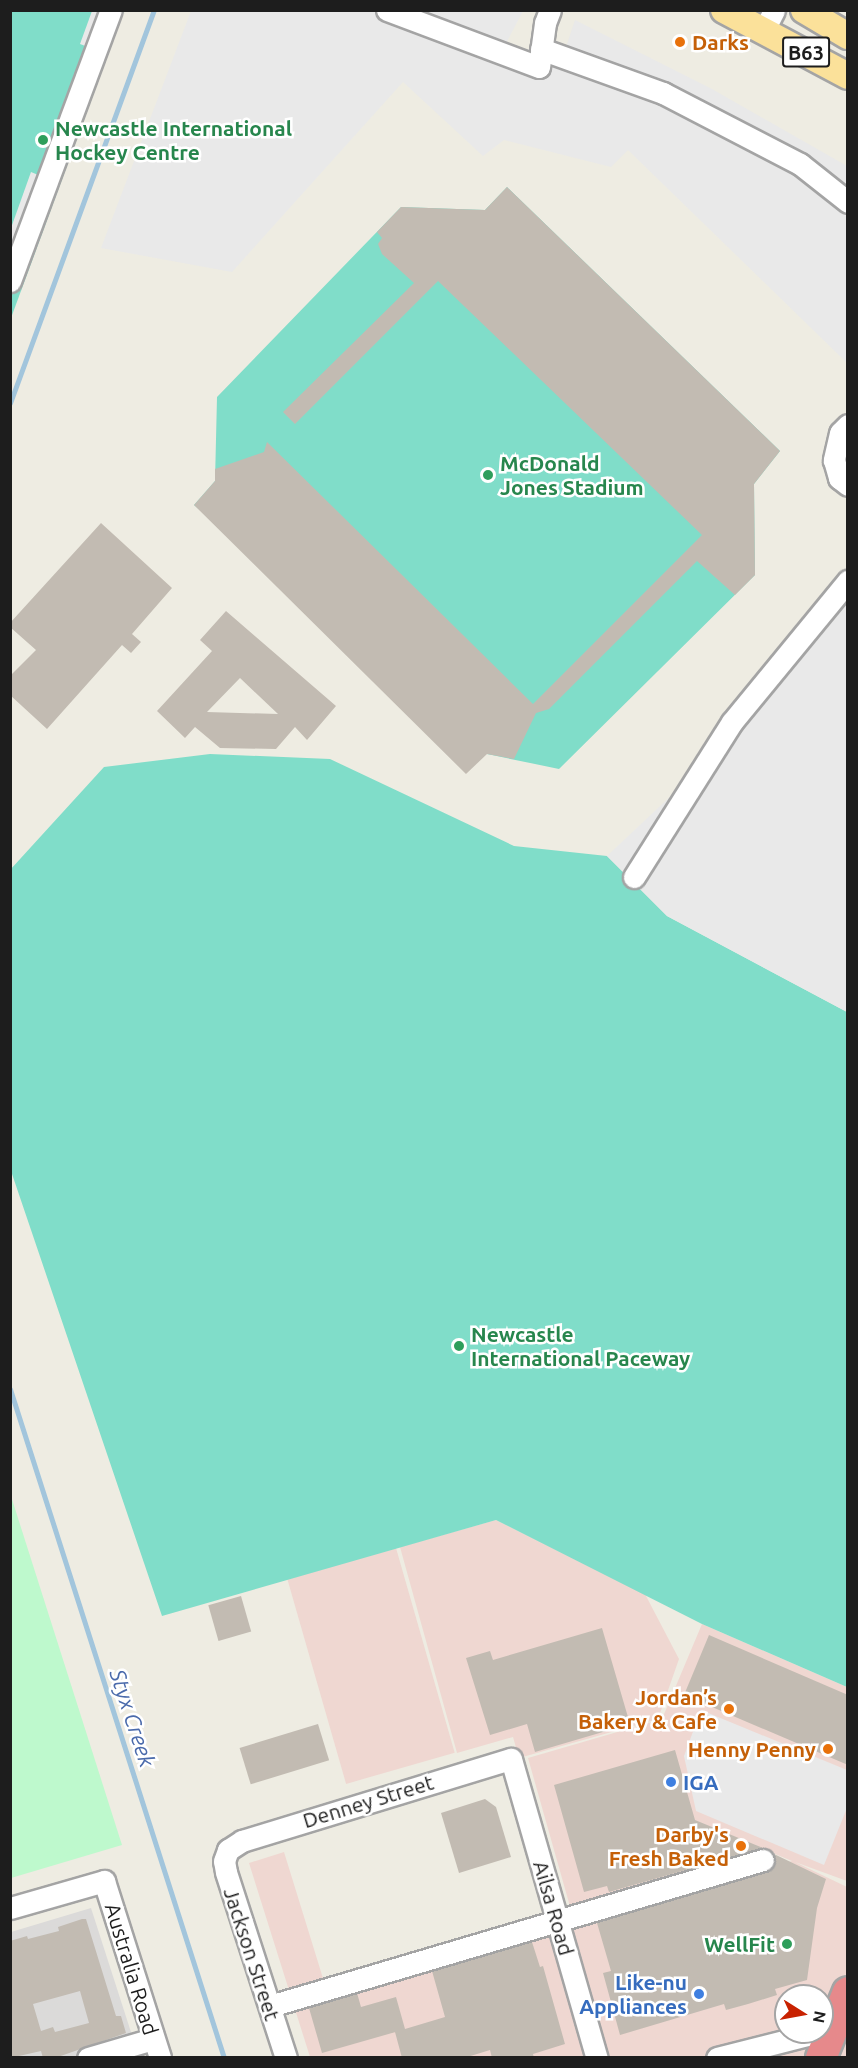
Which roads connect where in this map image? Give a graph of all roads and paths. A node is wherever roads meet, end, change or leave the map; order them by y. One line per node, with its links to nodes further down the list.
1 (111, 10): 11 (street)
2 (387, 10): 8 (street)
3 (550, 10): 8 (street)
4 (724, 10): 6 (main road, B63)
5 (804, 10): 7 (main road, B63)
6 (769, 20): 9 (main road, B63)
7 (845, 30)
8 (541, 49): 10 (street)
9 (848, 76)
10 (848, 202)
11 (10, 281)
12 (848, 425): 13 (street)
13 (848, 485)
14 (848, 581): 15 (street)
15 (634, 877)
16 (511, 1759): 17 (street, Denney Street); 20 (street, Ailsa Road)
17 (228, 1850): 22 (street, Jackson Street)
18 (763, 1860): 20 (street)
19 (10, 1908): 25 (street, Australia Road)
20 (557, 1921): 22 (street); 28 (street, Ailsa Road)
21 (848, 1992): 23 (highway)
22 (270, 2006): 27 (street, Jackson Street)
23 (834, 2022)
24 (774, 2044): 29 (street)
25 (157, 2048): 26 (street)
26 (88, 2058)
27 (286, 2058)
28 (597, 2058)
29 (717, 2058)

